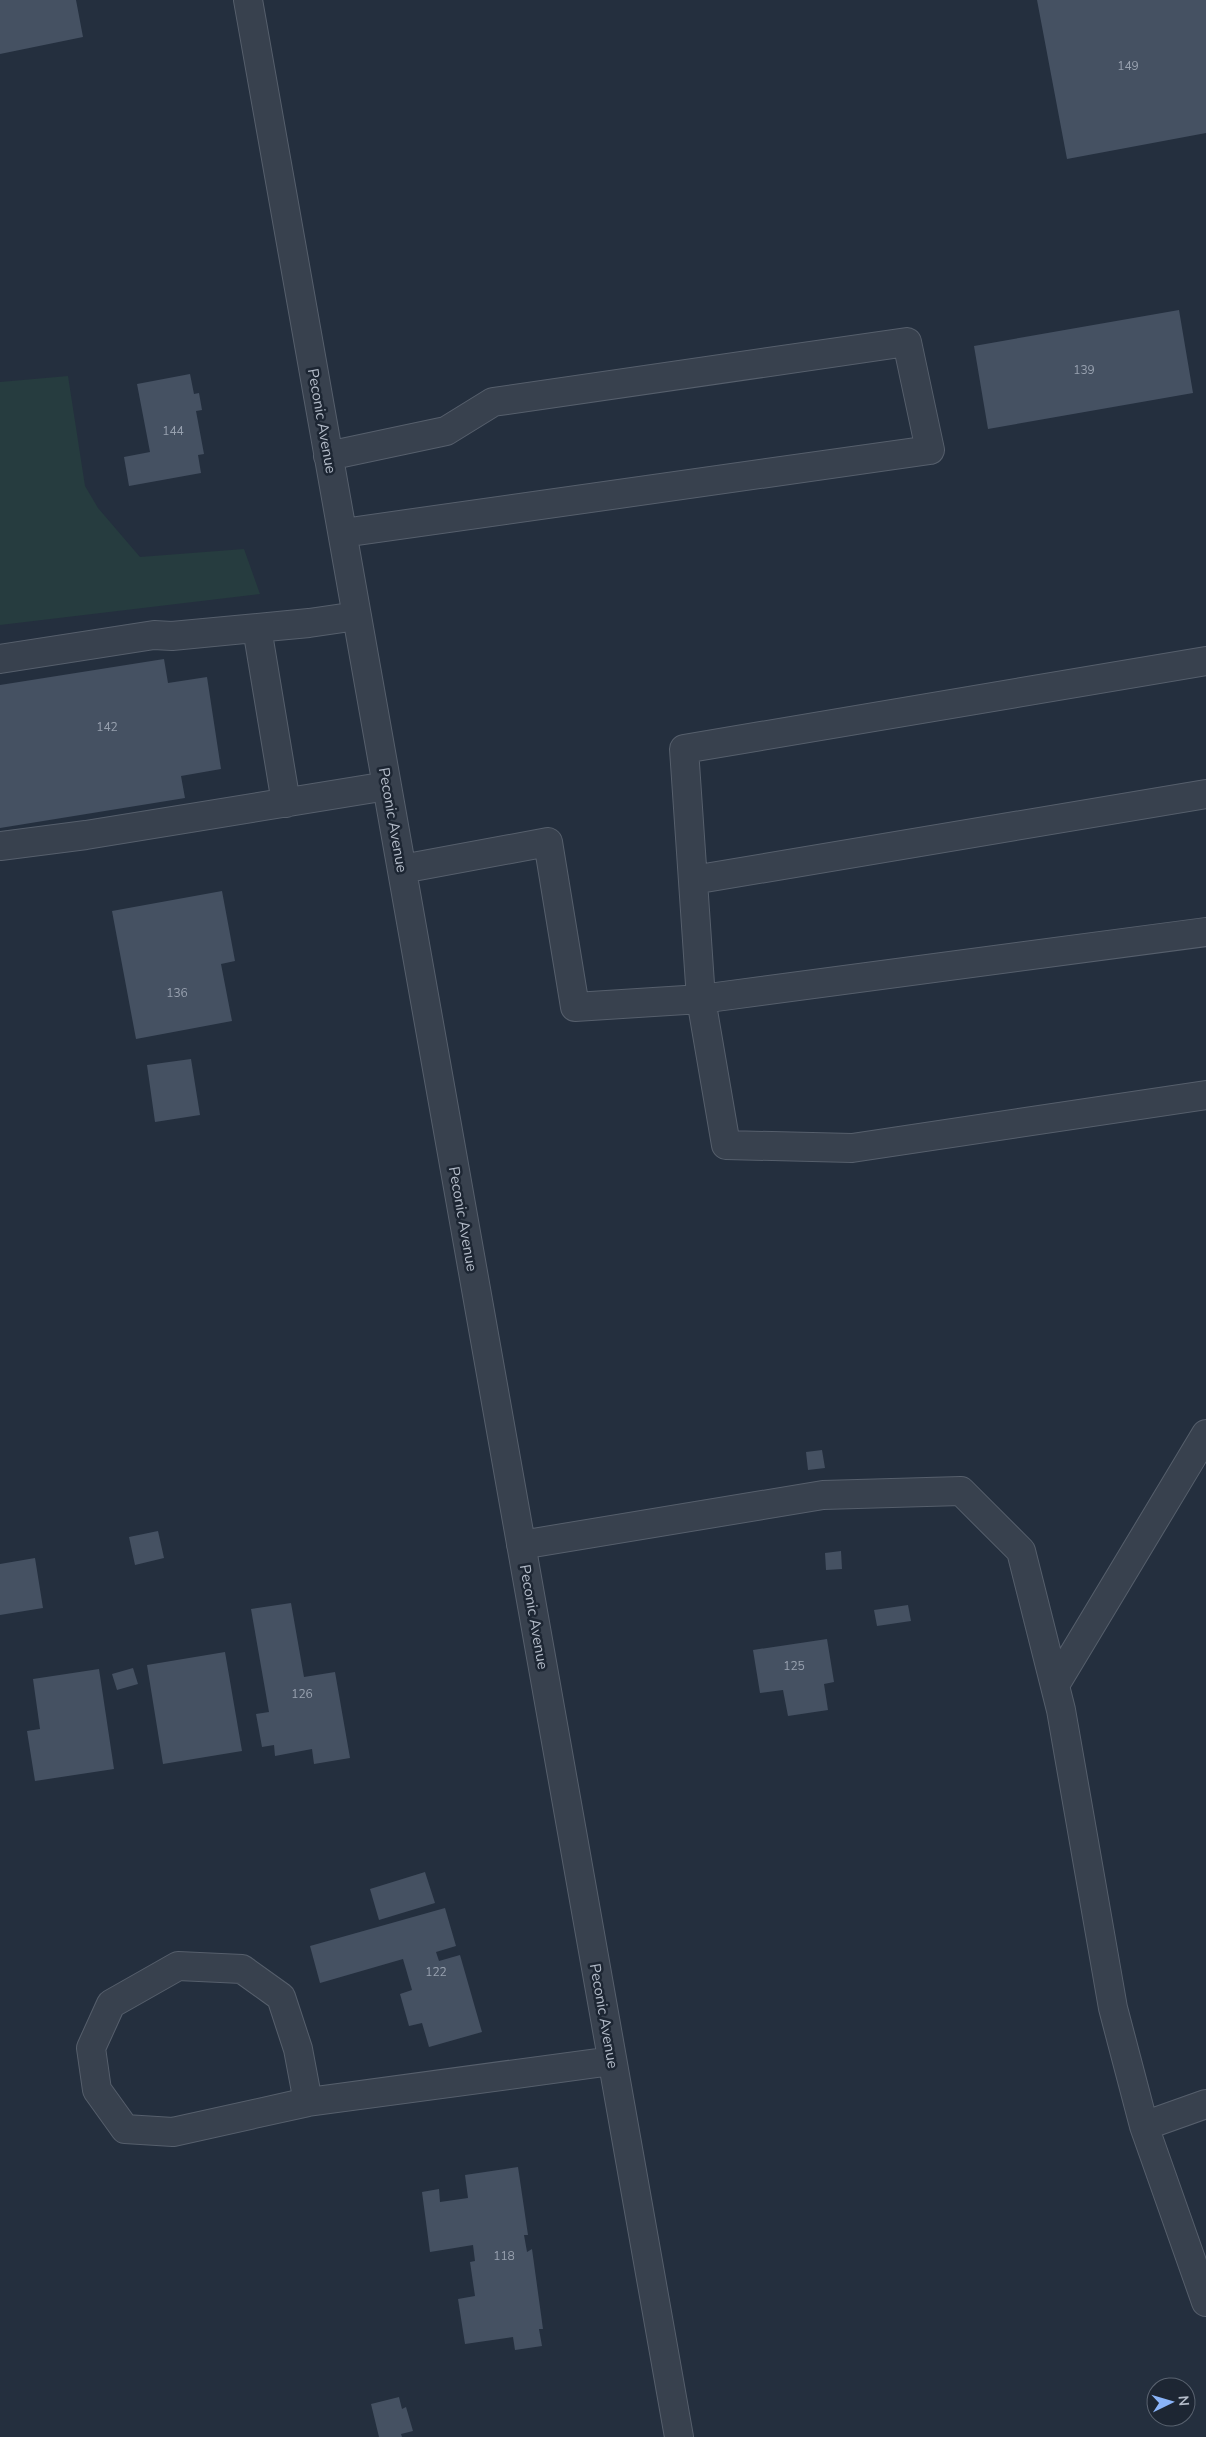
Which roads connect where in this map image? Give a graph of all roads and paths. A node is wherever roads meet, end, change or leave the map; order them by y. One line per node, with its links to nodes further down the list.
1 (248, 0): 2 (street, Peconic Avenue)
2 (328, 456): 3 (street, Peconic Avenue); 3 (street)
3 (343, 533): 4 (street, Peconic Avenue)
4 (357, 616): 5 (street); 8 (street, Peconic Avenue)
5 (257, 628): 6 (street); 10 (street)
6 (0, 658)
7 (1206, 661): 13 (street)
8 (387, 786): 10 (street); 12 (street, Peconic Avenue)
9 (1206, 794): 13 (street)
10 (286, 803): 11 (street)
11 (0, 846)
12 (402, 869): 15 (street); 18 (street, Peconic Avenue)
13 (693, 880): 15 (street)
14 (1206, 932): 15 (street)
15 (701, 999): 16 (street)
16 (1206, 1095)
17 (1206, 1434): 19 (street)
18 (521, 1545): 19 (street); 20 (street, Peconic Avenue)
19 (1054, 1685): 23 (street)
20 (612, 2061): 21 (street); 25 (street, Peconic Avenue)
21 (308, 2102): 21 (street)
22 (1206, 2104): 23 (street)
23 (1144, 2126): 24 (street)
24 (1206, 2302)
25 (679, 2437)

